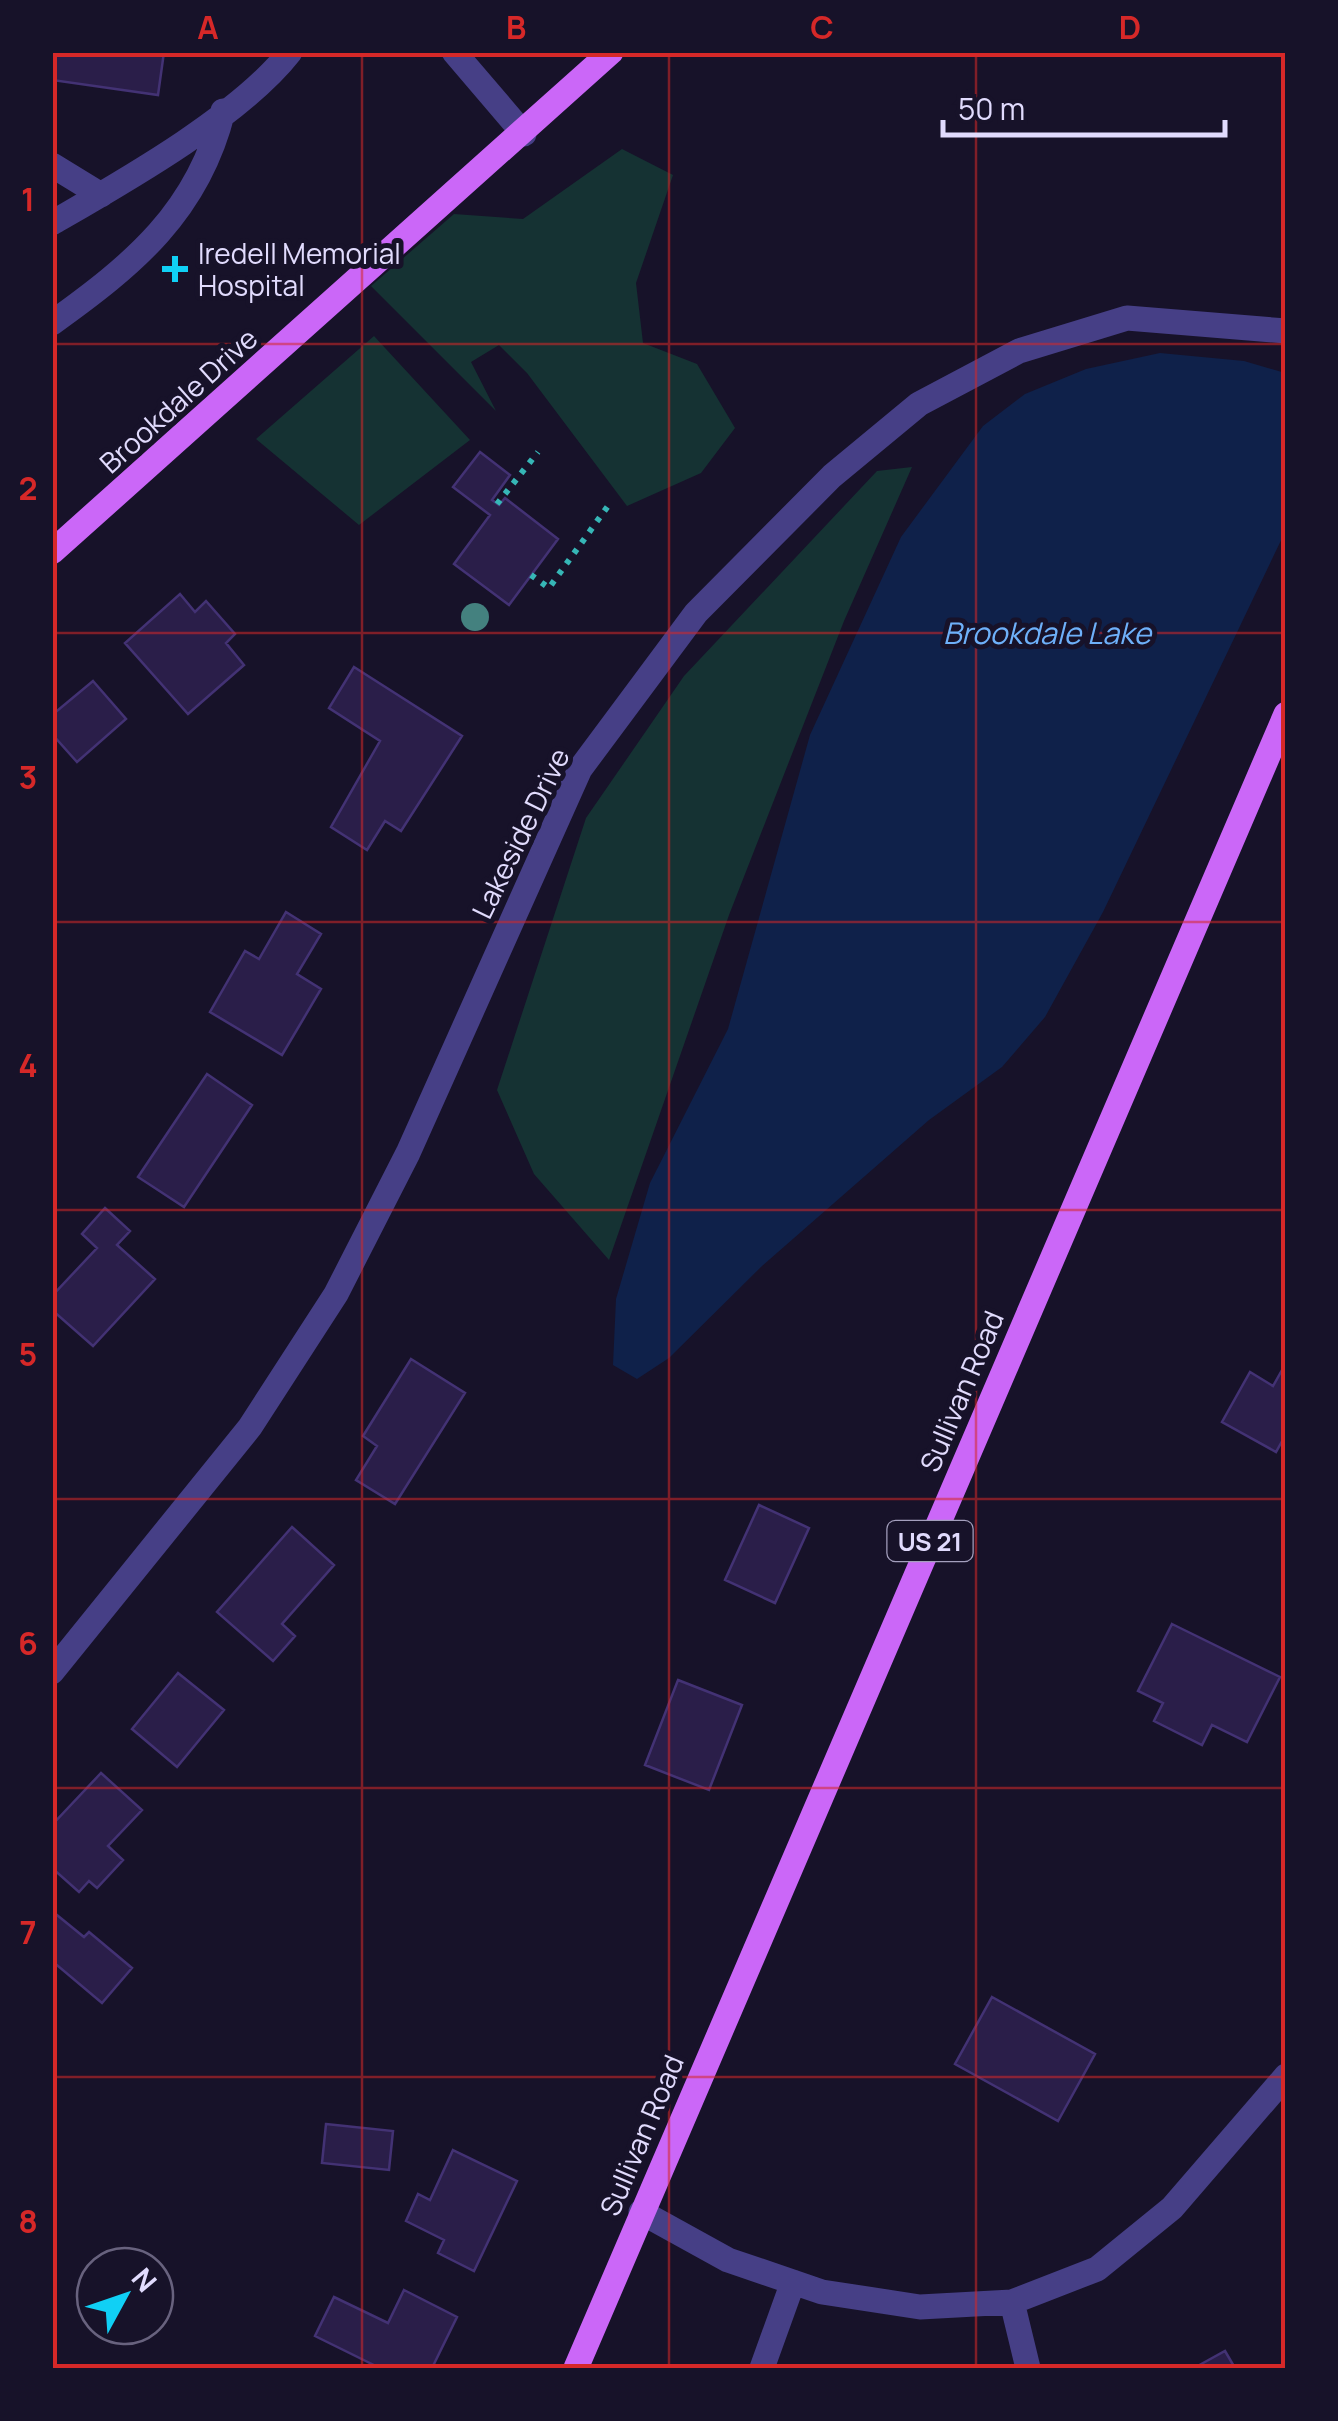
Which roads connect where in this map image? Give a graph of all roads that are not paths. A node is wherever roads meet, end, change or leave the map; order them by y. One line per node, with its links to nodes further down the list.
1 (290, 52): 4 (street)
2 (454, 52): 5 (street)
3 (611, 52): 5 (main road, Brookdale Drive)
4 (223, 112): 7 (street); 9 (street)
5 (524, 134): 11 (main road, Brookdale Drive)
6 (52, 165): 7 (street)
7 (101, 196): 8 (street)
8 (52, 223)
9 (52, 323)
10 (1286, 331): 13 (street, Lakeside Drive)
11 (52, 552)
12 (1286, 714): 15 (main road, Sullivan Road / US 21)
13 (52, 1672)
14 (1286, 2076): 17 (street)
15 (641, 2212): 16 (street); 18 (main road, Sullivan Road / US 21)
16 (793, 2282): 17 (street); 19 (street)
17 (1012, 2302): 20 (street)
18 (576, 2368)
19 (762, 2368)
20 (1028, 2368)

